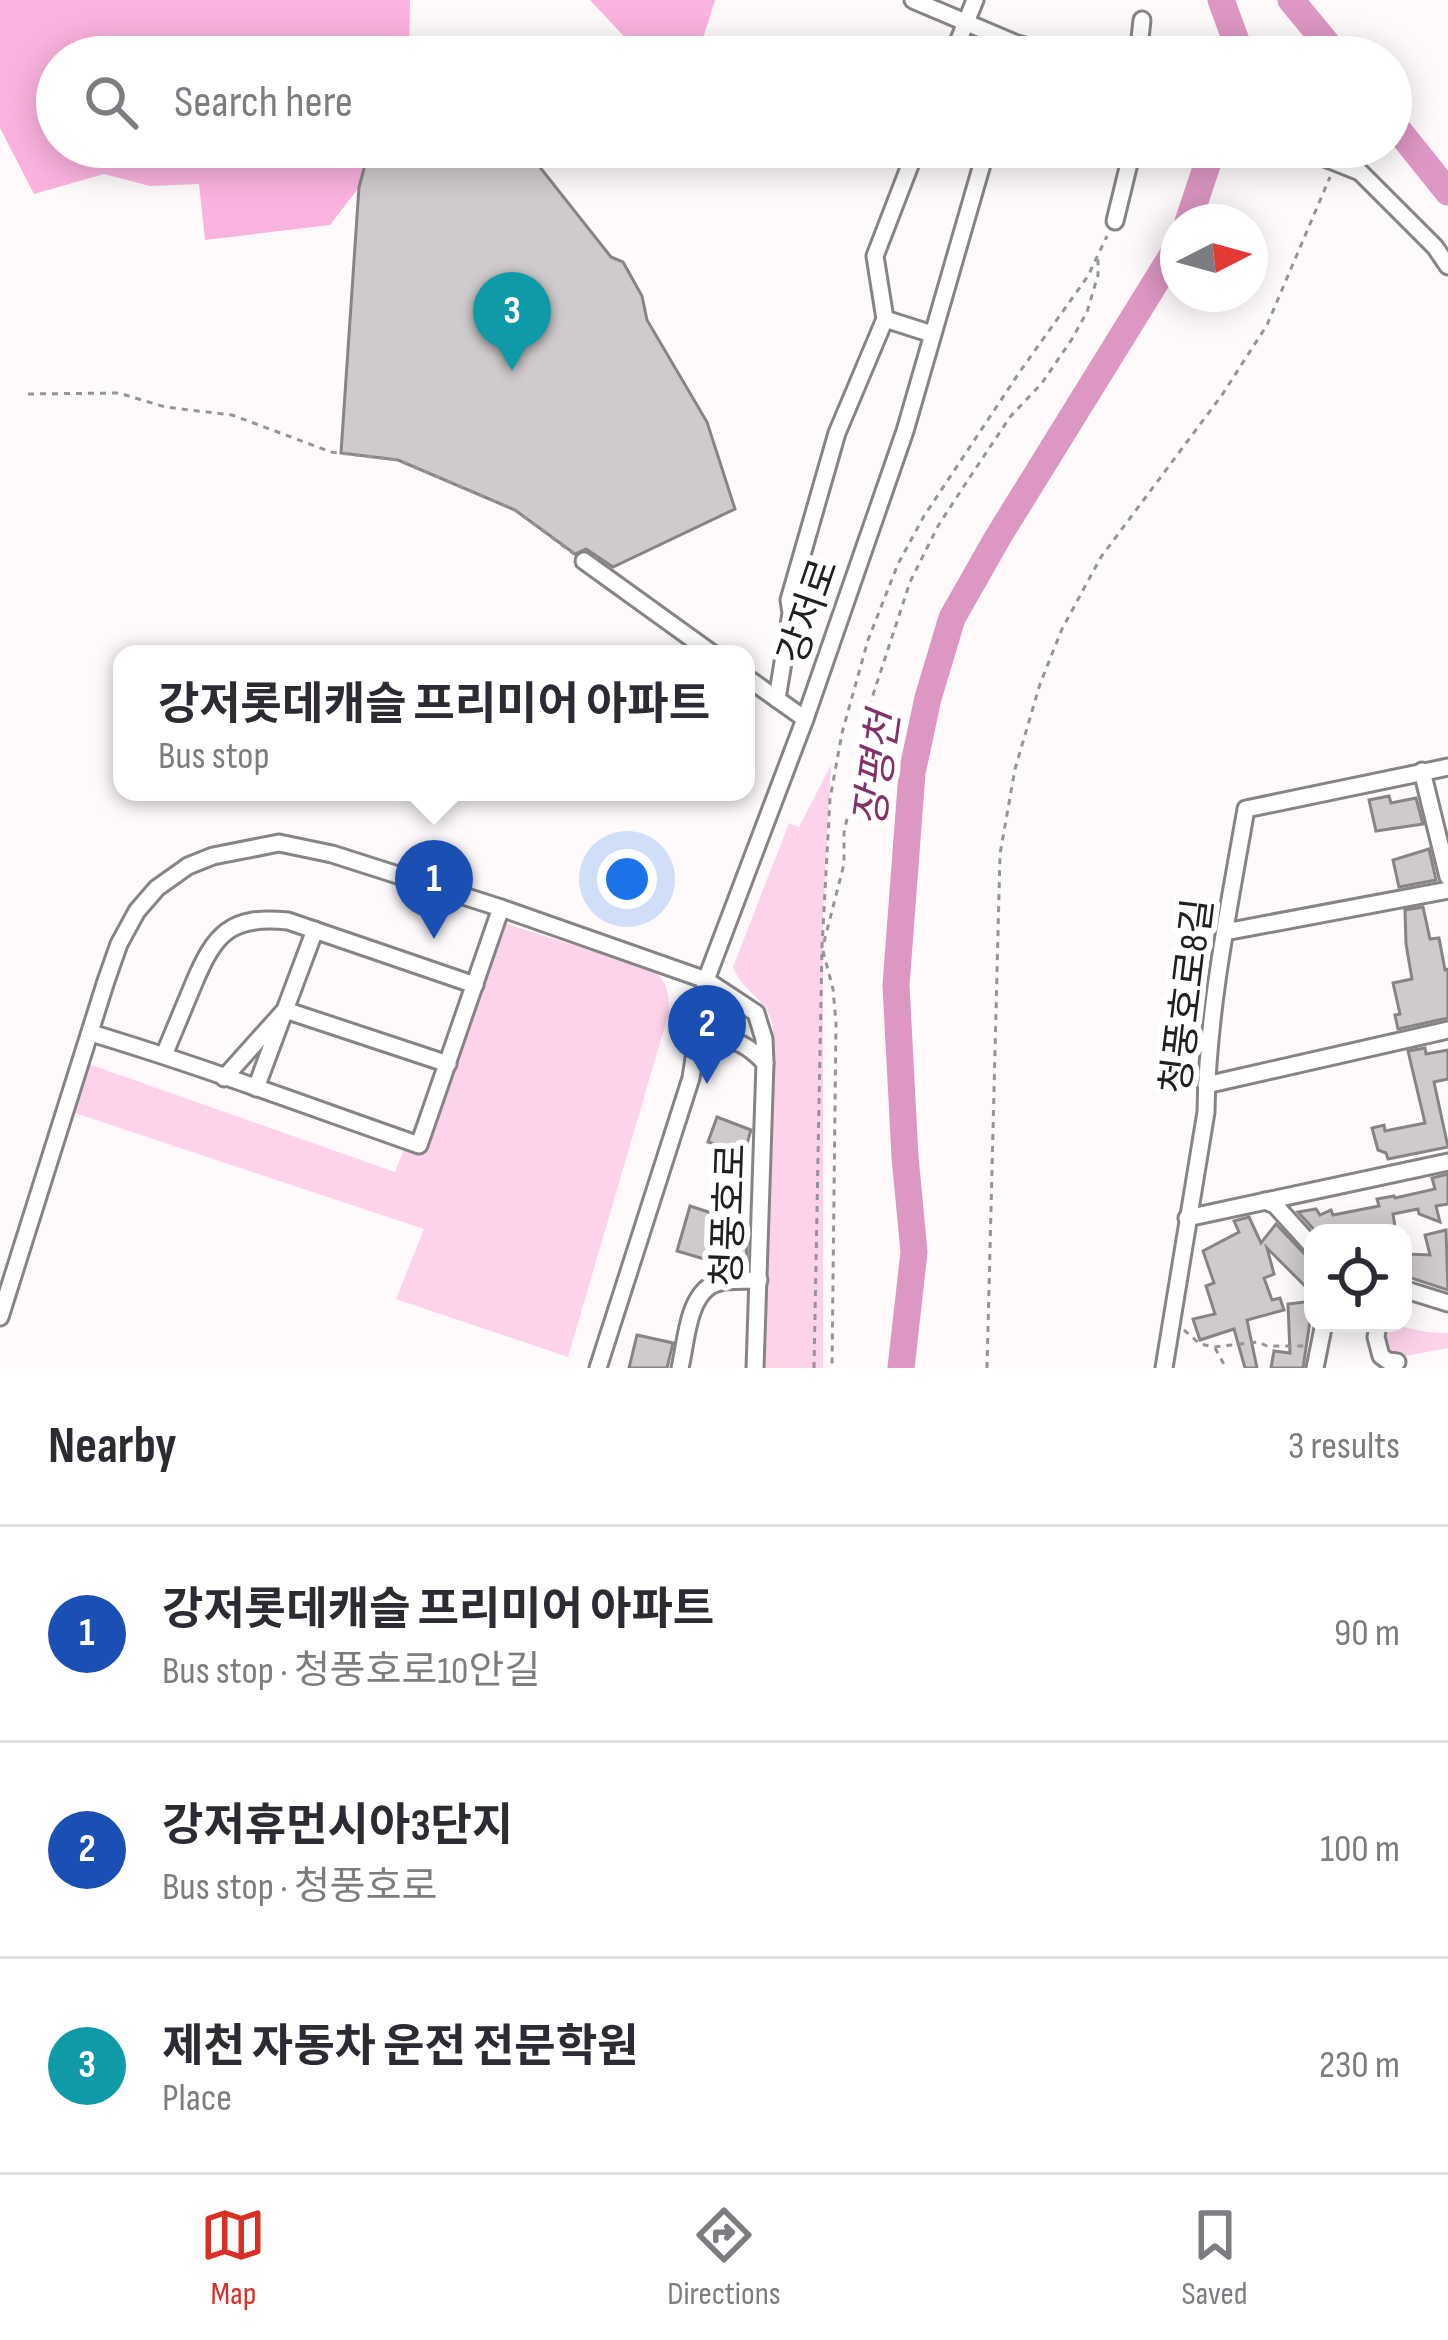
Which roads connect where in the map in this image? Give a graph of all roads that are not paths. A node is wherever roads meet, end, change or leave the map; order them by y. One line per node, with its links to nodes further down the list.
1 (913, 0): 4 (street)
2 (975, 0): 4 (street)
3 (1142, 20): 7 (street)
4 (965, 22): 5 (street); 6 (street)
5 (960, 36)
6 (990, 36)
7 (1140, 36)
8 (909, 168): 14 (street)
9 (981, 168): 15 (street, 강저로)
10 (1128, 168): 12 (street)
11 (1350, 168): 13 (street)
12 (1115, 220)
13 (1448, 266)
14 (885, 319): 15 (street); 19 (street)
15 (932, 334): 20 (street, 강저로)
16 (584, 561): 17 (street)
17 (701, 645)
18 (755, 684): 19 (street)
19 (777, 700): 20 (street)
20 (805, 719): 28 (street, 강저로)
21 (1448, 767): 22 (street, 청풍호로8길)
22 (1422, 771): 23 (street); 27 (street, 청풍호로8길)
23 (1448, 877)
24 (1448, 890): 27 (street)
25 (502, 908): 28 (street, 청풍호로); 29 (street); 32 (street, 청풍호로)
26 (315, 930): 29 (street); 30 (street); 33 (street)
27 (1225, 932): 38 (street, 청풍호로8길)
28 (706, 980): 34 (street, 청풍호로); 37 (street, 강저로)
29 (475, 985): 35 (street)
30 (285, 1010): 35 (street); 36 (street); 39 (street)
31 (1448, 1030): 38 (street)
32 (91, 1033): 33 (street); 47 (street, 청풍호로)
33 (164, 1054): 36 (street)
34 (765, 1063): 37 (street); 44 (street, 청풍호로)
35 (448, 1064): 39 (street)
36 (224, 1078): 39 (street)
37 (692, 1078): 51 (street, 강저로)
38 (1207, 1084): 42 (street, 청풍호로8길)
39 (256, 1088)
40 (1448, 1162): 41 (street)
41 (1265, 1202): 42 (street); 43 (street)
42 (1187, 1218): 54 (street, 청풍호로8길)
43 (1304, 1236)
44 (759, 1280): 52 (street); 53 (street, 청풍호로)
45 (1412, 1292): 46 (street)
46 (1448, 1303)
47 (0, 1316)
48 (1322, 1332): 55 (street)
49 (1377, 1332): 50 (street)
50 (1397, 1362)
51 (598, 1368)
52 (680, 1368)
53 (755, 1368)
54 (1164, 1368)
55 (1315, 1368)

